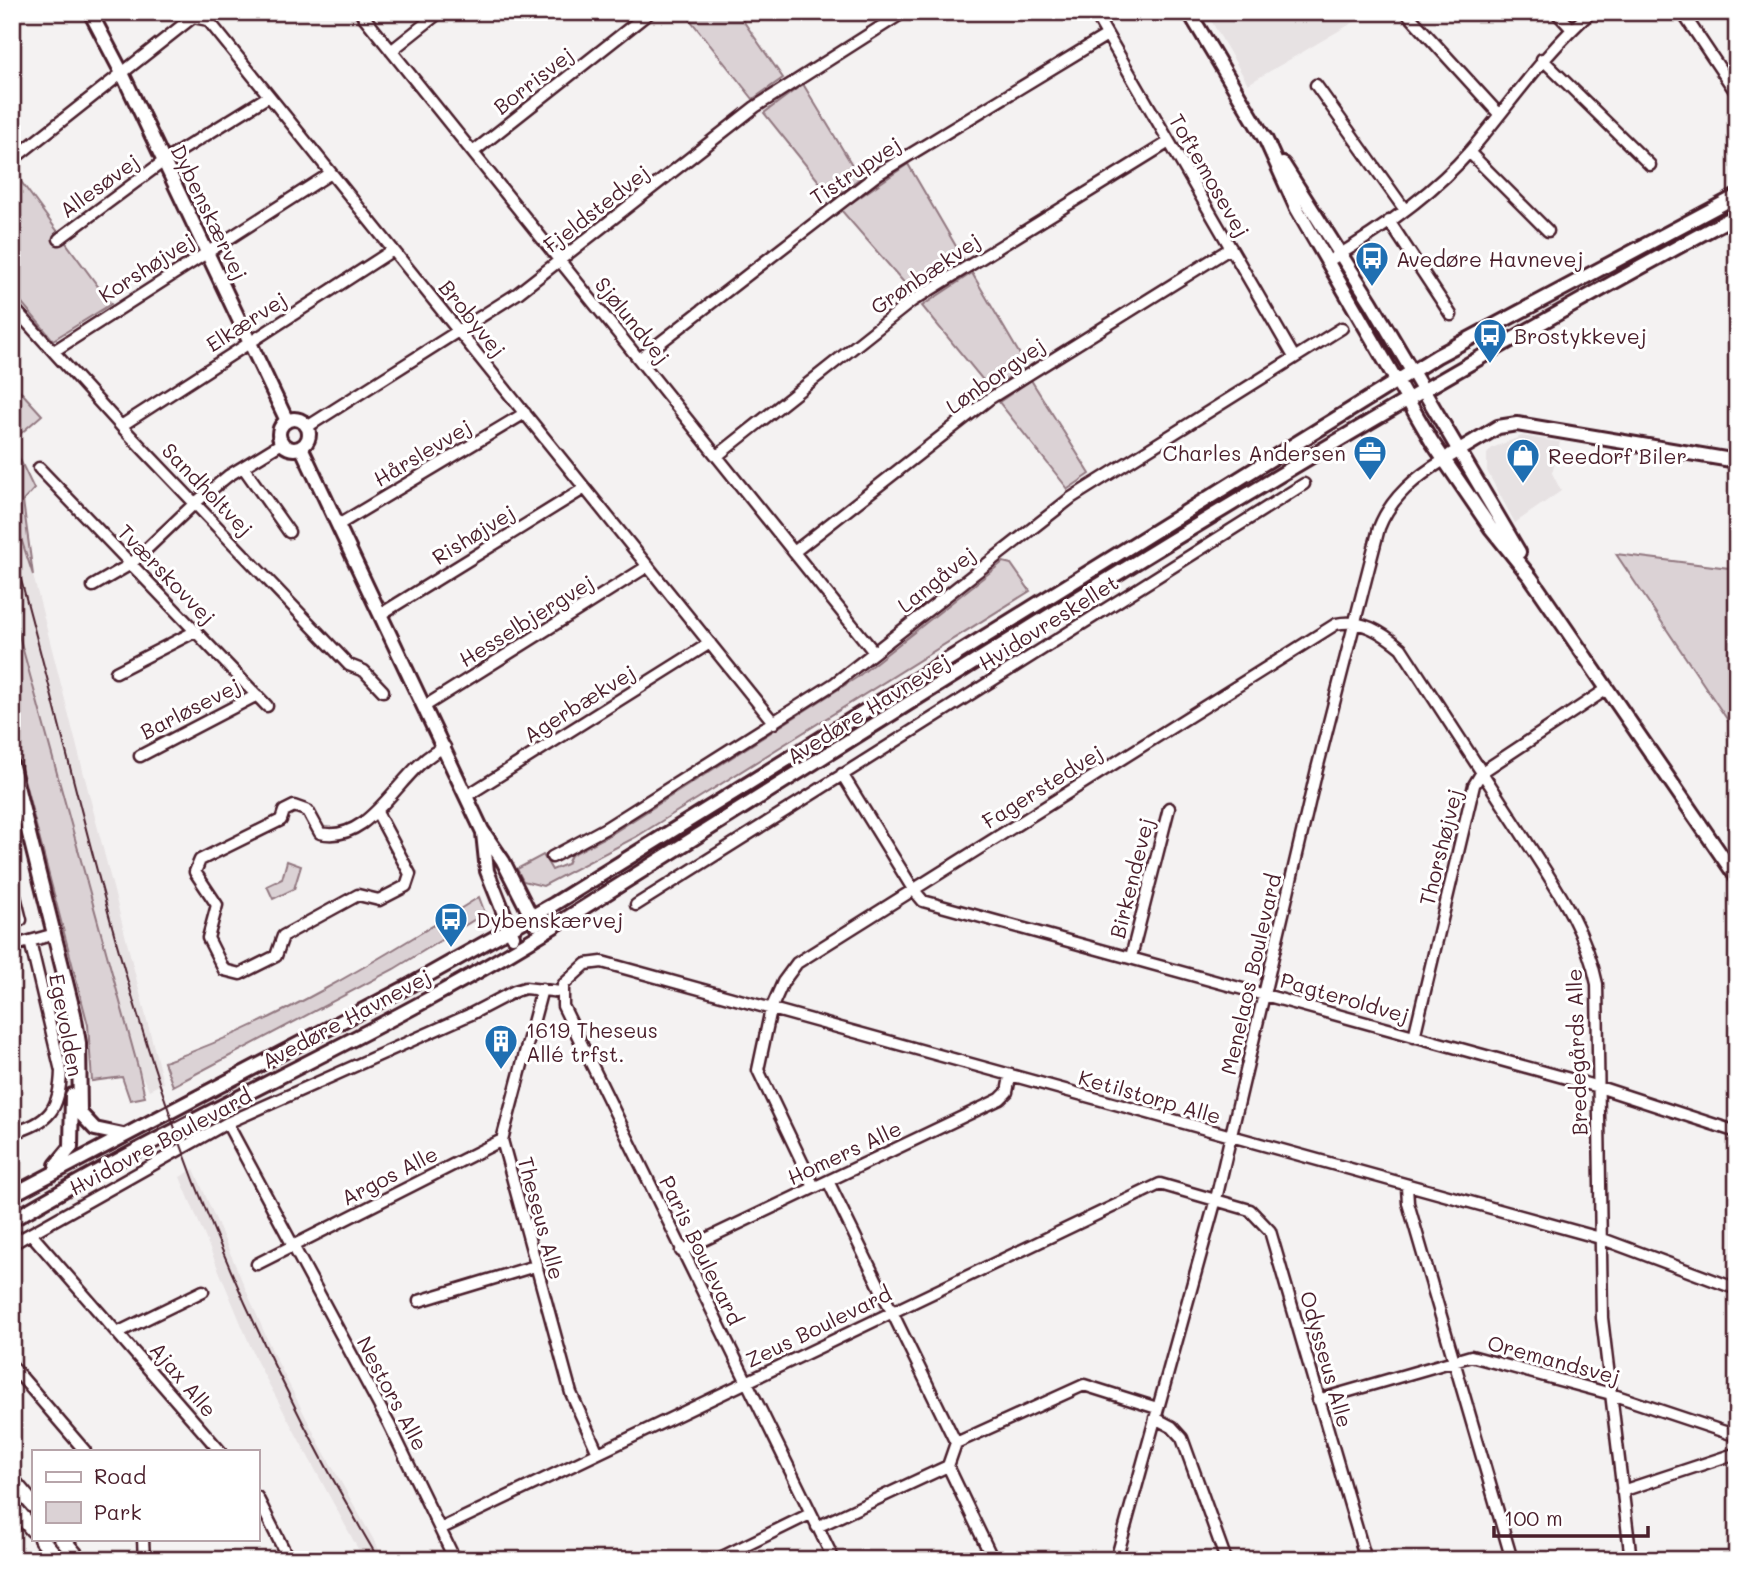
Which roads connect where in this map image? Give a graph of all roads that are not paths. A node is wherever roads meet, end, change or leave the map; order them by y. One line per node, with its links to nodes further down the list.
1 (360, 12): 14 (street, Sjølundvej)
2 (440, 12): 14 (street)
3 (650, 12): 23 (street, Borrisvej)
4 (904, 12): 39 (street, Fjeldstedvej)
5 (1094, 12): 13 (street, Toftemosevej)
6 (1189, 12): 21 (street)
7 (1406, 12): 20 (street)
8 (1556, 12): 12 (street)
9 (1591, 12): 12 (street)
10 (1682, 12): 18 (street)
11 (90, 16): 16 (street, Dybenskærvej)
12 (1572, 29): 15 (street)
13 (1107, 35): 22 (street, Toftemosevej); 48 (street, Tistrupvej)
14 (391, 51): 23 (street, Sjølundvej)
15 (1542, 59): 20 (street); 27 (street)
16 (122, 73): 19 (street, Brobyvej); 25 (street); 26 (street, Dybenskærvej)
17 (1316, 85): 30 (street)
18 (1737, 94)
19 (270, 96): 26 (street, Allesøvej); 28 (street, Brobyvej)
20 (1499, 114): 24 (street)
21 (1265, 138): 38 (street); 40 (street)
22 (1169, 142): 35 (street, Toftemosevej); 60 (street, Grønbækvej)
23 (473, 152): 39 (street, Sjølundvej)
24 (1469, 152): 30 (street); 33 (street)
25 (12, 160)
26 (164, 161): 34 (street, Allesøvej); 36 (street, Dybenskærvej)
27 (1650, 164)
28 (331, 173): 36 (street, Korshøjvej); 37 (street, Brobyvej)
29 (1737, 196): 49 (street, Avedøre Havnevej)
30 (1405, 209): 32 (street)
31 (1737, 215): 51 (street, Avedøre Havnevej)
32 (1389, 221): 38 (street); 42 (street)
33 (1548, 231)
34 (59, 239)
35 (1231, 248): 47 (street, Toftemosevej); 70 (street, Lønborgvej)
36 (207, 250): 45 (street, Dybenskærvej); 46 (street, Korshøjvej)
37 (393, 250): 44 (street, Brobyvej); 45 (street, Elkærvej)
38 (1341, 254): 40 (street); 49 (street)
39 (560, 261): 44 (street, Fjeldstedvej); 48 (street, Sjølundvej)
40 (1327, 262): 50 (street)
41 (12, 306): 46 (street, Sandholtvej)
42 (1451, 315)
43 (1342, 328): 47 (street, Langåvej)
44 (458, 331): 53 (street, Brobyvej); 56 (street, Fjeldstedvej)
45 (250, 341): 54 (street, Dybenskærvej); 55 (street, Elkærvej)
46 (54, 351): 55 (street, Sandholtvej)
47 (1294, 357): 79 (street, Langåvej)
48 (639, 359): 60 (street, Sjølundvej)
49 (1412, 372): 50 (street, Avedøre Havnevej); 51 (street)
50 (1396, 382): 52 (street); 101 (street, Avedøre Havnevej)
51 (1423, 391): 52 (street, Avedøre Havnevej); 59 (street)
52 (1407, 401): 61 (street); 105 (street, Avedøre Havnevej)
53 (525, 413): 66 (street, Brobyvej); 68 (street, Hårslevvej)
54 (287, 421): 56 (street); 57 (street)
55 (121, 426): 67 (street, Sandholtvej)
56 (307, 427): 58 (street)
57 (282, 443): 58 (street); 63 (street)
58 (301, 447): 68 (street)
59 (1458, 451): 61 (street); 62 (street); 73 (street)
60 (718, 456): 70 (street, Sjølundvej)
61 (1444, 460): 73 (street); 76 (street, Menelaos Boulevard)
62 (1737, 461)
63 (243, 467): 67 (street); 69 (street)
64 (39, 468): 71 (street, Tværskovvej)
65 (1304, 484): 91 (street, Hvidovreskellet)
66 (585, 488): 72 (street, Brobyvej); 75 (street, Rishøjvej)
67 (195, 503): 71 (street); 82 (street, Sandholtvej)
68 (338, 525): 75 (street)
69 (289, 532)
70 (794, 552): 79 (street, Sjølundvej)
71 (131, 564): 74 (street); 77 (street, Tværskovvej)
72 (648, 566): 78 (street, Brobyvej); 85 (street, Hesselbjergvej)
73 (1531, 578): 81 (street)
74 (93, 586)
75 (381, 614): 85 (street)
76 (1355, 622): 90 (street, Bredegårds Alle); 99 (street, Fagerstedvej); 112 (street, Menelaos Boulevard)
77 (196, 631): 80 (street); 83 (street, Tværskovvej)
78 (710, 643): 86 (street, Brobyvej); 92 (street, Agerbækvej)
79 (874, 652): 86 (street, Langåvej)
80 (116, 672)
81 (1607, 689): 90 (street, Thorshøjvej); 97 (street)
82 (383, 691)
83 (257, 695): 84 (street, Tværskovvej); 88 (street, Barløsevej)
84 (267, 706)
85 (425, 706): 87 (street)
86 (774, 723): 96 (street, Langåvej)
87 (445, 747): 92 (street); 94 (street)
88 (140, 756)
89 (12, 766): 104 (street, Egevolden)
90 (1482, 772): 114 (street, Thorshøjvej); 117 (street, Bredegårds Alle)
91 (842, 775): 99 (street, Pagteroldvej); 100 (street, Hvidovreskellet)
92 (468, 795): 95 (street)
93 (1169, 808): 109 (street, Birkendevej)
94 (378, 814): 94 (street)
95 (482, 830): 101 (street); 103 (street)
96 (552, 857)
97 (1737, 878)
98 (12, 884): 102 (street)
99 (913, 889): 109 (street, Pagteroldvej); 113 (street, Fagerstedvej)
100 (636, 905)
101 (531, 917): 103 (street, Avedøre Havnevej); 105 (street)
102 (21, 920)
103 (510, 929): 108 (street); 121 (street, Avedøre Havnevej)
104 (55, 934): 106 (street); 115 (street, Egevolden)
105 (540, 934): 108 (street, Avedøre Havnevej)
106 (30, 941): 107 (street); 120 (street, Egevolden)
107 (12, 946)
108 (518, 947): 130 (street, Avedøre Havnevej)
109 (1131, 957): 112 (street, Pagteroldvej)
110 (542, 989): 111 (street, Hvidovre Boulevard); 118 (street, Hvidovre Boulevard); 123 (street, Theseus Alle)
111 (561, 992): 113 (street, Ketilstorp Alle); 135 (street, Paris Boulevard)
112 (1264, 994): 114 (street, Pagteroldvej); 122 (street, Menelaos Boulevard)
113 (771, 1009): 116 (street, Ketilstorp Alle); 126 (street, Fagerstedvej)
114 (1414, 1037): 117 (street, Pagteroldvej)
115 (78, 1071): 121 (street, Egevolden); 124 (street, Egevolden)
116 (1010, 1077): 122 (street, Ketilstorp Alle); 125 (street, Homers Alle)
117 (1599, 1087): 119 (street, Pagteroldvej); 132 (street, Bredegårds Alle)
118 (227, 1124): 131 (street, Hvidovre Boulevard); 134 (street, Nestors Alle)
119 (1737, 1132)
120 (12, 1133)
121 (123, 1135): 124 (street, Avedøre Havnevej)
122 (1231, 1138): 127 (street, Ketilstorp Alle); 129 (street, Menelaos Boulevard)
123 (502, 1140): 134 (street, Argos Alle); 137 (street, Theseus Alle)
124 (48, 1174): 128 (street, Avedøre Havnevej)
125 (828, 1181): 126 (street, Homers Alle); 141 (street)
126 (814, 1187): 135 (street, Homers Alle)
127 (1407, 1187): 132 (street, Ketilstorp Alle); 143 (street)
128 (12, 1195)
129 (1216, 1199): 141 (street, Zeus Boulevard); 147 (street, Odysseus Alle); 148 (street, Menelaos Boulevard)
130 (12, 1220)
131 (31, 1234): 133 (street, Hvidovre Boulevard); 142 (street, Ajax Alle)
132 (1600, 1238): 138 (street, Ketilstorp Alle); 146 (street, Bredegårds Alle)
133 (12, 1244)
134 (293, 1245): 136 (street); 164 (street, Nestors Alle)
135 (681, 1251): 145 (street, Paris Boulevard)
136 (257, 1264)
137 (534, 1266): 140 (street); 153 (street, Theseus Alle)
138 (1737, 1289)
139 (203, 1291): 142 (street, Ajax Alle)
140 (419, 1301)
141 (892, 1312): 145 (street, Zeus Boulevard); 150 (street)
142 (119, 1332): 152 (street, Ajax Alle)
143 (1454, 1361): 146 (street, Oremandsvej); 147 (street, Oremandsvej); 179 (street)
144 (12, 1366): 151 (street)
145 (746, 1382): 153 (street, Zeus Boulevard); 161 (street, Paris Boulevard)
146 (1611, 1394): 149 (street, Oremandsvej); 157 (street, Bredegårds Alle)
147 (1318, 1400): 178 (street, Odysseus Alle)
148 (1156, 1413): 150 (street); 176 (street, Menelaos Boulevard); 177 (street)
149 (1737, 1436)
150 (956, 1443): 155 (street)
151 (84, 1450)
152 (219, 1450)
153 (598, 1453): 164 (street, Zeus Boulevard)
154 (1737, 1453): 157 (street)
155 (948, 1466): 162 (street); 175 (street)
156 (12, 1480): 159 (main road)
157 (1622, 1492): 180 (street, Bredegårds Alle)
158 (259, 1501): 171 (street)
159 (32, 1504)
160 (12, 1506): 163 (main road)
161 (810, 1514): 162 (street, Paris Boulevard); 173 (street)
162 (817, 1527): 174 (street, Paris Boulevard)
163 (32, 1529)
164 (440, 1529): 172 (street, Nestors Alle)
165 (42, 1540): 168 (main road)
166 (63, 1540): 169 (main road)
167 (143, 1540): 170 (street)
168 (59, 1560)
169 (80, 1560)
170 (144, 1560)
171 (289, 1560)
172 (455, 1560)
173 (716, 1560)
174 (834, 1560)
175 (993, 1560)
176 (1116, 1560)
177 (1226, 1560)
178 (1366, 1560)
179 (1512, 1560)
180 (1630, 1560)

